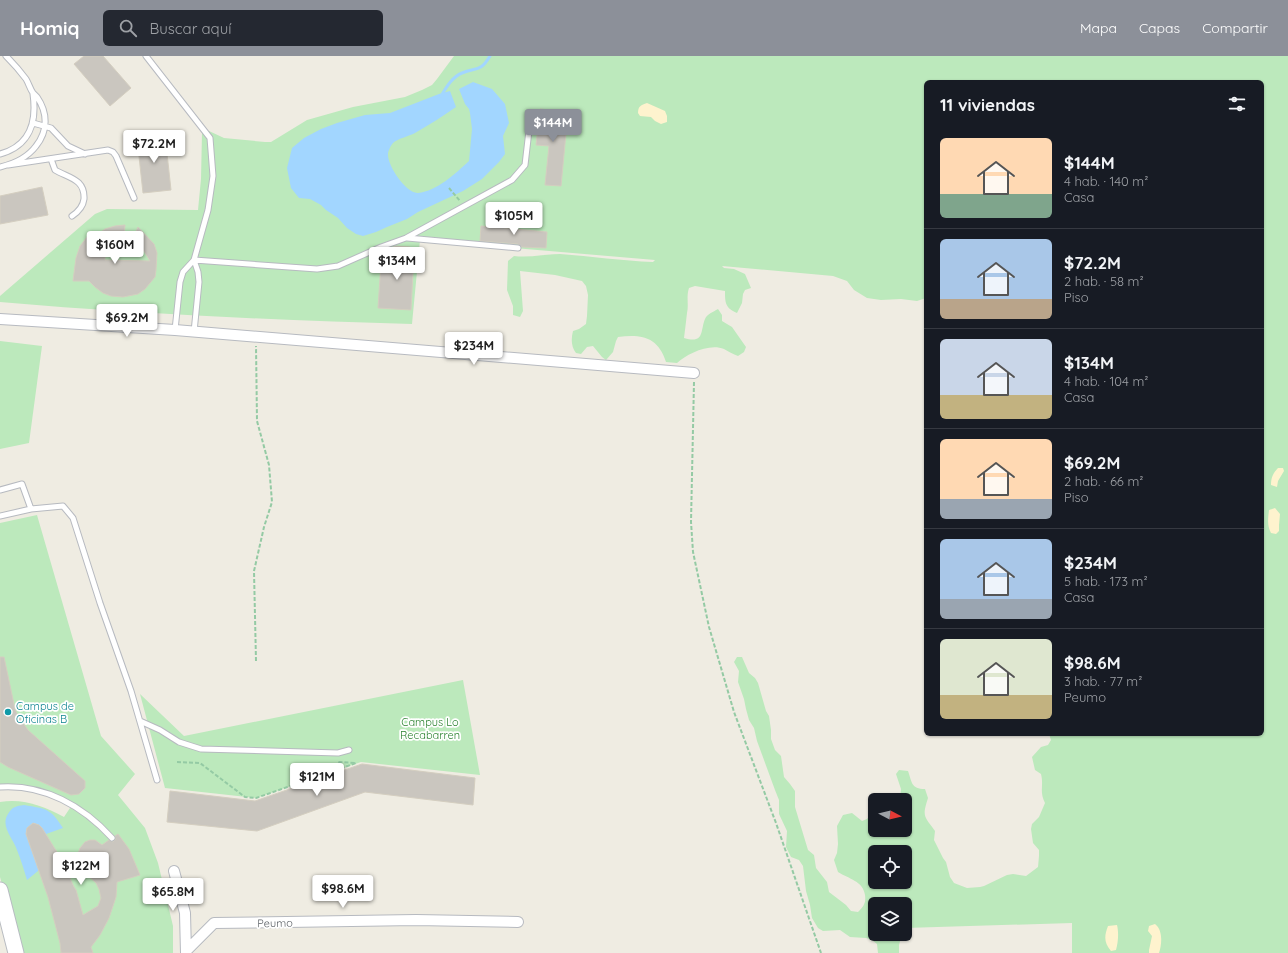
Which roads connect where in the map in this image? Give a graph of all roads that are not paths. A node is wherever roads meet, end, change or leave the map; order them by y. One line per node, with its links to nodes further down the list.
1 (6, 56): 3 (lane)
2 (146, 56): 16 (lane)
3 (33, 93): 5 (lane); 6 (lane)
4 (530, 122): 14 (lane)
5 (33, 123): 6 (lane); 7 (lane)
6 (45, 126): 8 (lane); 10 (lane)
7 (0, 154)
8 (86, 154): 9 (lane); 12 (lane)
9 (51, 159): 10 (lane); 13 (lane)
10 (8, 165): 11 (lane)
11 (0, 168)
12 (134, 198)
13 (72, 216)
14 (406, 238): 15 (lane); 16 (lane)
15 (518, 248)
16 (194, 260): 18 (lane); 19 (lane)
17 (0, 319): 18 (street)
18 (175, 330): 19 (street)
19 (194, 332): 20 (street)
20 (694, 373)
21 (0, 490): 22 (lane)
22 (31, 509): 23 (lane); 24 (lane)
23 (0, 516)
24 (140, 721): 25 (lane); 26 (lane)
25 (349, 750)
26 (157, 780)
27 (0, 787): 28 (lane)
28 (112, 838)
29 (174, 871): 32 (street)
30 (0, 890): 33 (street)
31 (518, 922): 32 (street, Peumo)
32 (186, 952)
33 (16, 953)

